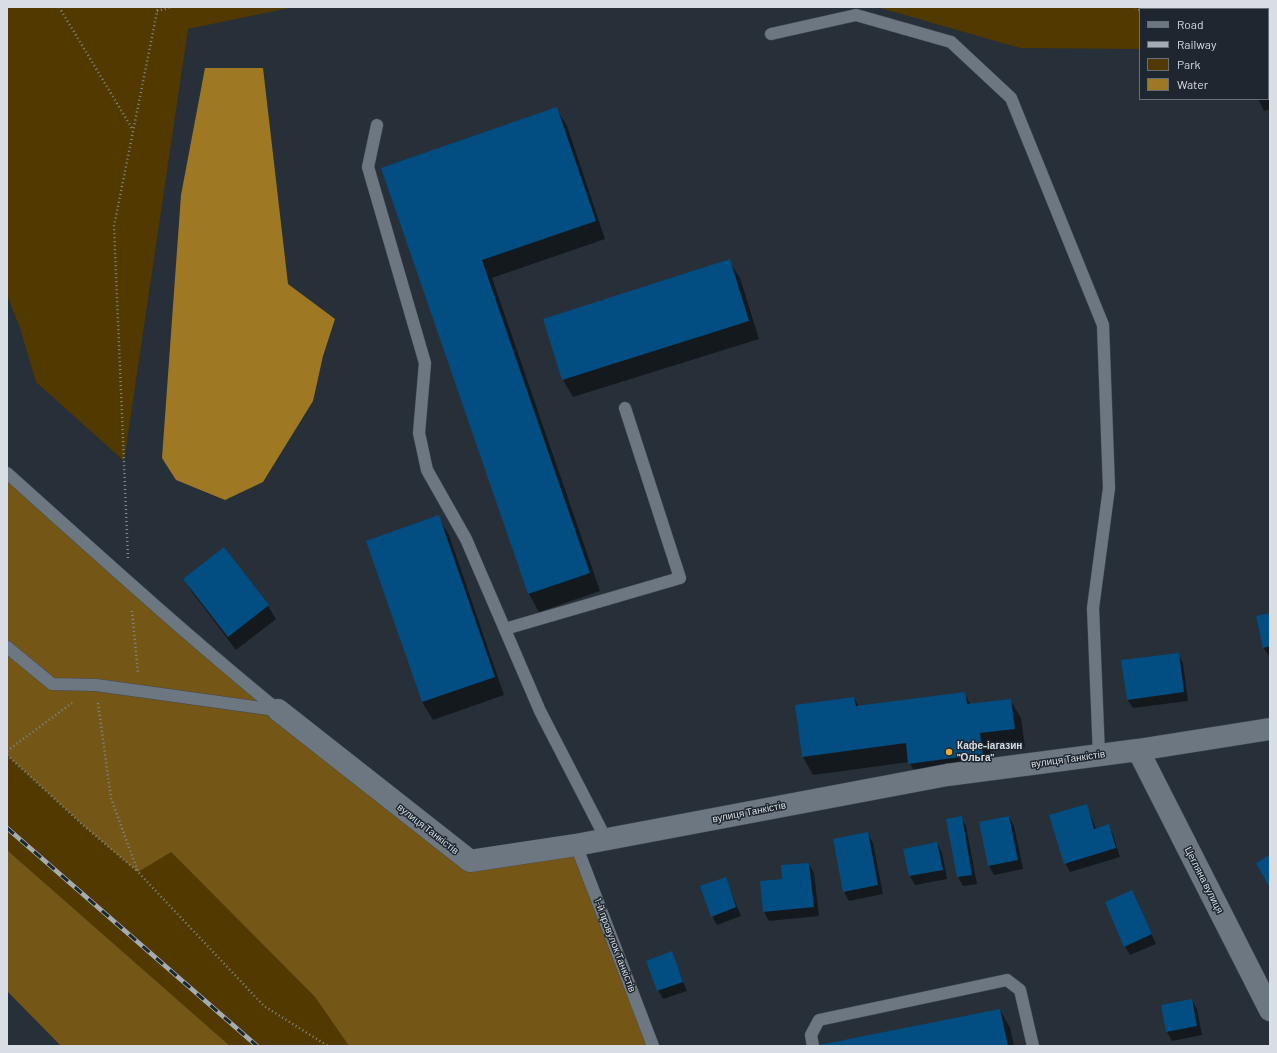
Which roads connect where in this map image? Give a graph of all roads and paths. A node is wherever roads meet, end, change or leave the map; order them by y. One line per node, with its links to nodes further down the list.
1 (59, 7): 6 (path)
2 (172, 7): 3 (path)
3 (158, 9): 6 (path)
4 (771, 34): 19 (lane)
5 (377, 126): 10 (lane)
6 (134, 131): 9 (path)
7 (625, 408): 10 (lane)
8 (7, 473): 9 (lane)
9 (130, 584): 13 (path); 14 (lane)
10 (505, 629): 20 (lane)
11 (7, 647): 12 (lane)
12 (96, 685): 13 (lane); 17 (path); 22 (path)
13 (140, 691): 14 (lane)
14 (278, 710): 21 (street, вулиця Танкістів)
15 (1270, 729): 16 (street, вулиця Танкістів)
16 (1138, 750): 19 (street, вулиця Танкістів); 23 (street, Цегляна вулиця)
17 (7, 751)
18 (7, 755): 22 (path)
19 (1099, 755): 20 (street, вулиця Танкістів)
20 (606, 839): 21 (street, вулиця Танкістів)
21 (576, 845): 25 (lane, 1-й провулок Танкістів)
22 (138, 872): 24 (path)
23 (1270, 1010)
24 (328, 1046)
25 (653, 1046)
26 (813, 1046): 27 (lane)
27 (1033, 1046)

